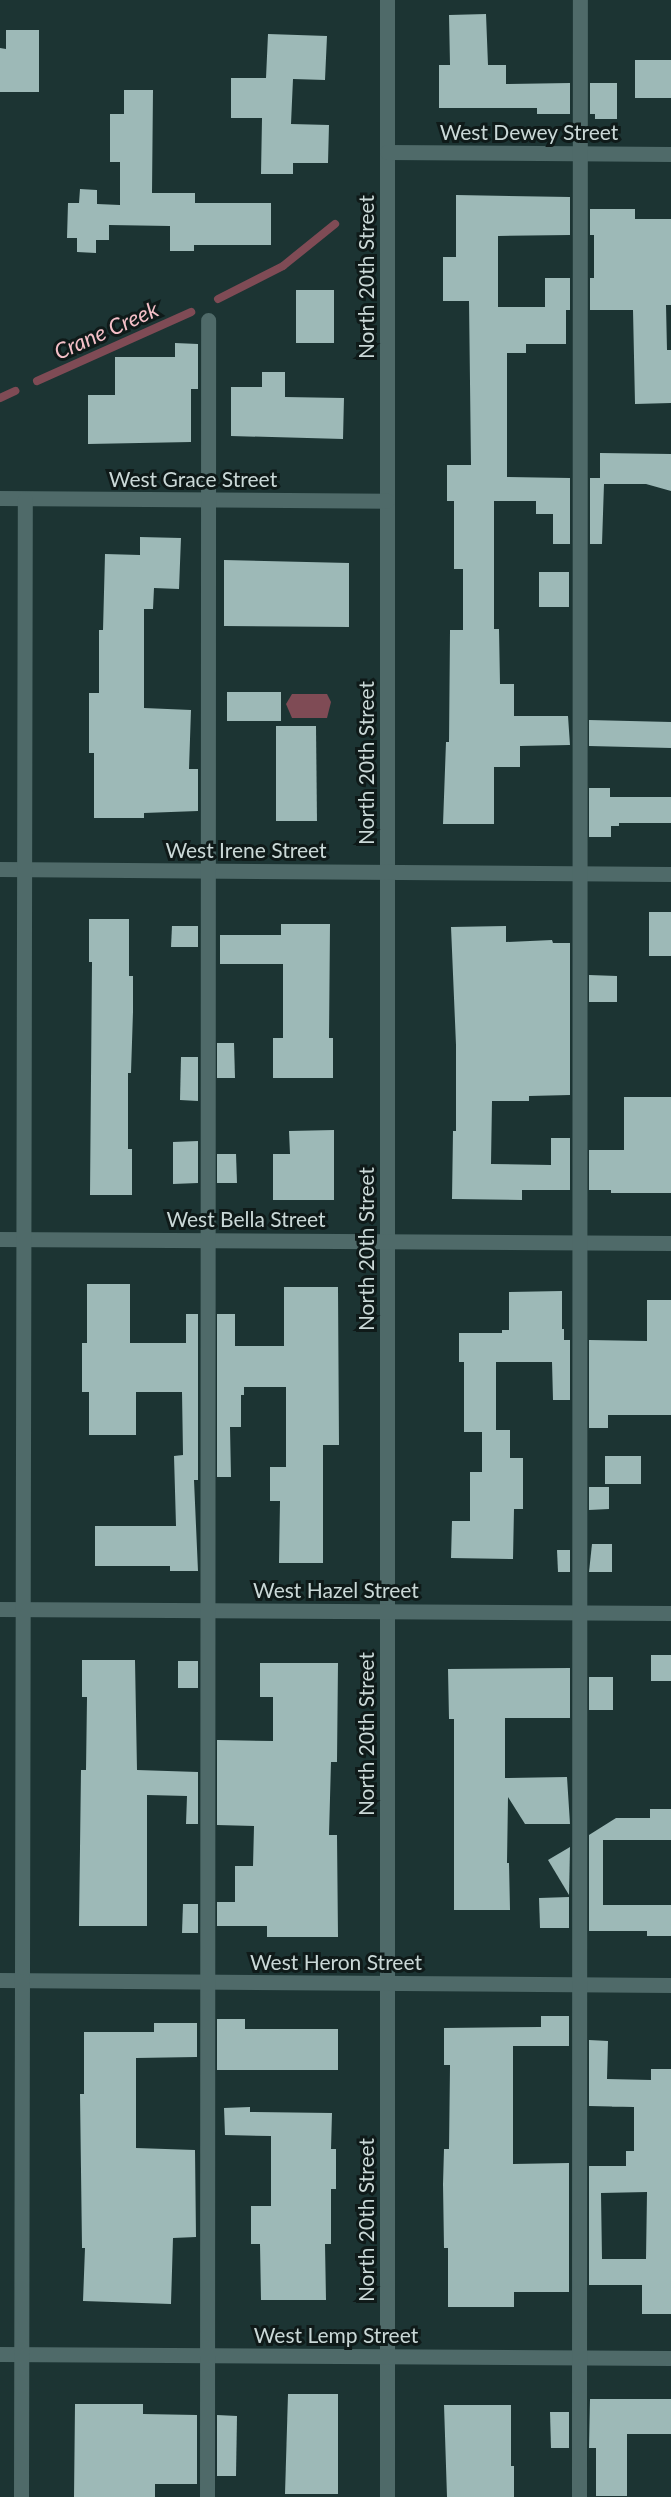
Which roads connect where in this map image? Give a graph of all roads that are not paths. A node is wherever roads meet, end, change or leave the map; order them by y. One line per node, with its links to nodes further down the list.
1 (387, 0): 3 (street, North 20th Street)
2 (580, 0): 4 (street)
3 (387, 152): 4 (street, West Dewey Street); 10 (street, North 20th Street)
4 (579, 153): 5 (street, West Dewey Street); 15 (street)
5 (671, 154)
6 (208, 320): 9 (street)
7 (0, 498): 8 (street, West Grace Street)
8 (26, 498): 9 (street, West Grace Street); 12 (street)
9 (208, 500): 10 (street, West Grace Street); 13 (street)
10 (387, 501): 14 (street, North 20th Street)
11 (0, 869): 12 (street, West Irene Street)
12 (25, 869): 13 (street, West Irene Street); 18 (street)
13 (208, 871): 14 (street, West Irene Street); 19 (street)
14 (387, 872): 15 (street, West Irene Street); 20 (street, North 20th Street)
15 (579, 873): 16 (street, West Irene Street); 21 (street)
16 (671, 874)
17 (0, 1239): 18 (street, West Bella Street)
18 (24, 1239): 19 (street, West Bella Street); 24 (street)
19 (208, 1240): 20 (street, West Bella Street); 25 (street)
20 (387, 1241): 21 (street, West Bella Street); 26 (street, North 20th Street)
21 (579, 1243): 22 (street, West Bella Street); 27 (street)
22 (671, 1243)
23 (0, 1609): 24 (street, West Hazel Street)
24 (23, 1609): 25 (street, West Hazel Street); 30 (street)
25 (207, 1610): 26 (street, West Hazel Street); 31 (street)
26 (387, 1611): 27 (street, West Hazel Street); 32 (street, North 20th Street)
27 (579, 1612): 28 (street, West Hazel Street); 33 (street)
28 (671, 1613)
29 (0, 1980): 30 (street, West Heron Street)
30 (22, 1980): 31 (street, West Heron Street); 36 (street)
31 (207, 1982): 32 (street, West Heron Street); 37 (street)
32 (387, 1983): 33 (street, West Heron Street); 38 (street, North 20th Street)
33 (579, 1984): 34 (street, West Heron Street); 39 (street)
34 (671, 1985)
35 (0, 2354): 36 (street, West Lemp Street)
36 (21, 2354): 37 (street, West Lemp Street); 41 (street)
37 (207, 2355): 38 (street, West Lemp Street); 42 (street)
38 (387, 2356): 39 (street, West Lemp Street); 43 (street, North 20th Street)
39 (579, 2357): 40 (street, West Lemp Street); 44 (street)
40 (671, 2358)
41 (21, 2497)
42 (207, 2497)
43 (387, 2497)
44 (579, 2497)

